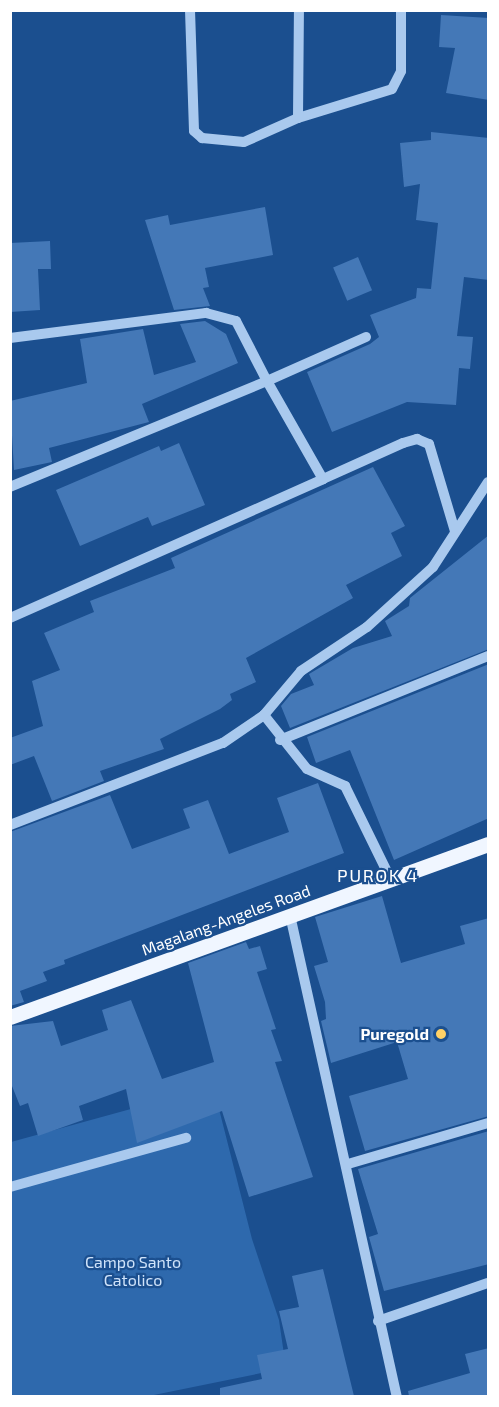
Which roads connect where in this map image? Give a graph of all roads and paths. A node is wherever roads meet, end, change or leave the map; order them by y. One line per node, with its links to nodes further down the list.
1 (190, 10): 4 (street)
2 (299, 10): 4 (street)
3 (401, 10): 4 (street)
4 (298, 118)
5 (366, 337): 7 (street)
6 (10, 338): 7 (street)
7 (267, 381): 8 (street); 10 (street)
8 (323, 479): 11 (street); 12 (street)
9 (489, 482): 11 (street)
10 (10, 487)
11 (455, 531): 14 (street)
12 (10, 618)
13 (489, 656): 15 (street)
14 (264, 715): 15 (street); 16 (street)
15 (280, 740): 18 (street)
16 (10, 825)
17 (489, 844): 18 (main road, Magalang-Angeles Road)
18 (391, 880): 19 (main road, Magalang-Angeles Road)
19 (290, 915): 20 (main road, Magalang-Angeles Road); 23 (street)
20 (10, 1017)
21 (489, 1123): 23 (street)
22 (186, 1138): 24 (street)
23 (348, 1164): 26 (street)
24 (10, 1187)
25 (489, 1283): 26 (street)
26 (378, 1321): 27 (street)
27 (397, 1396)

